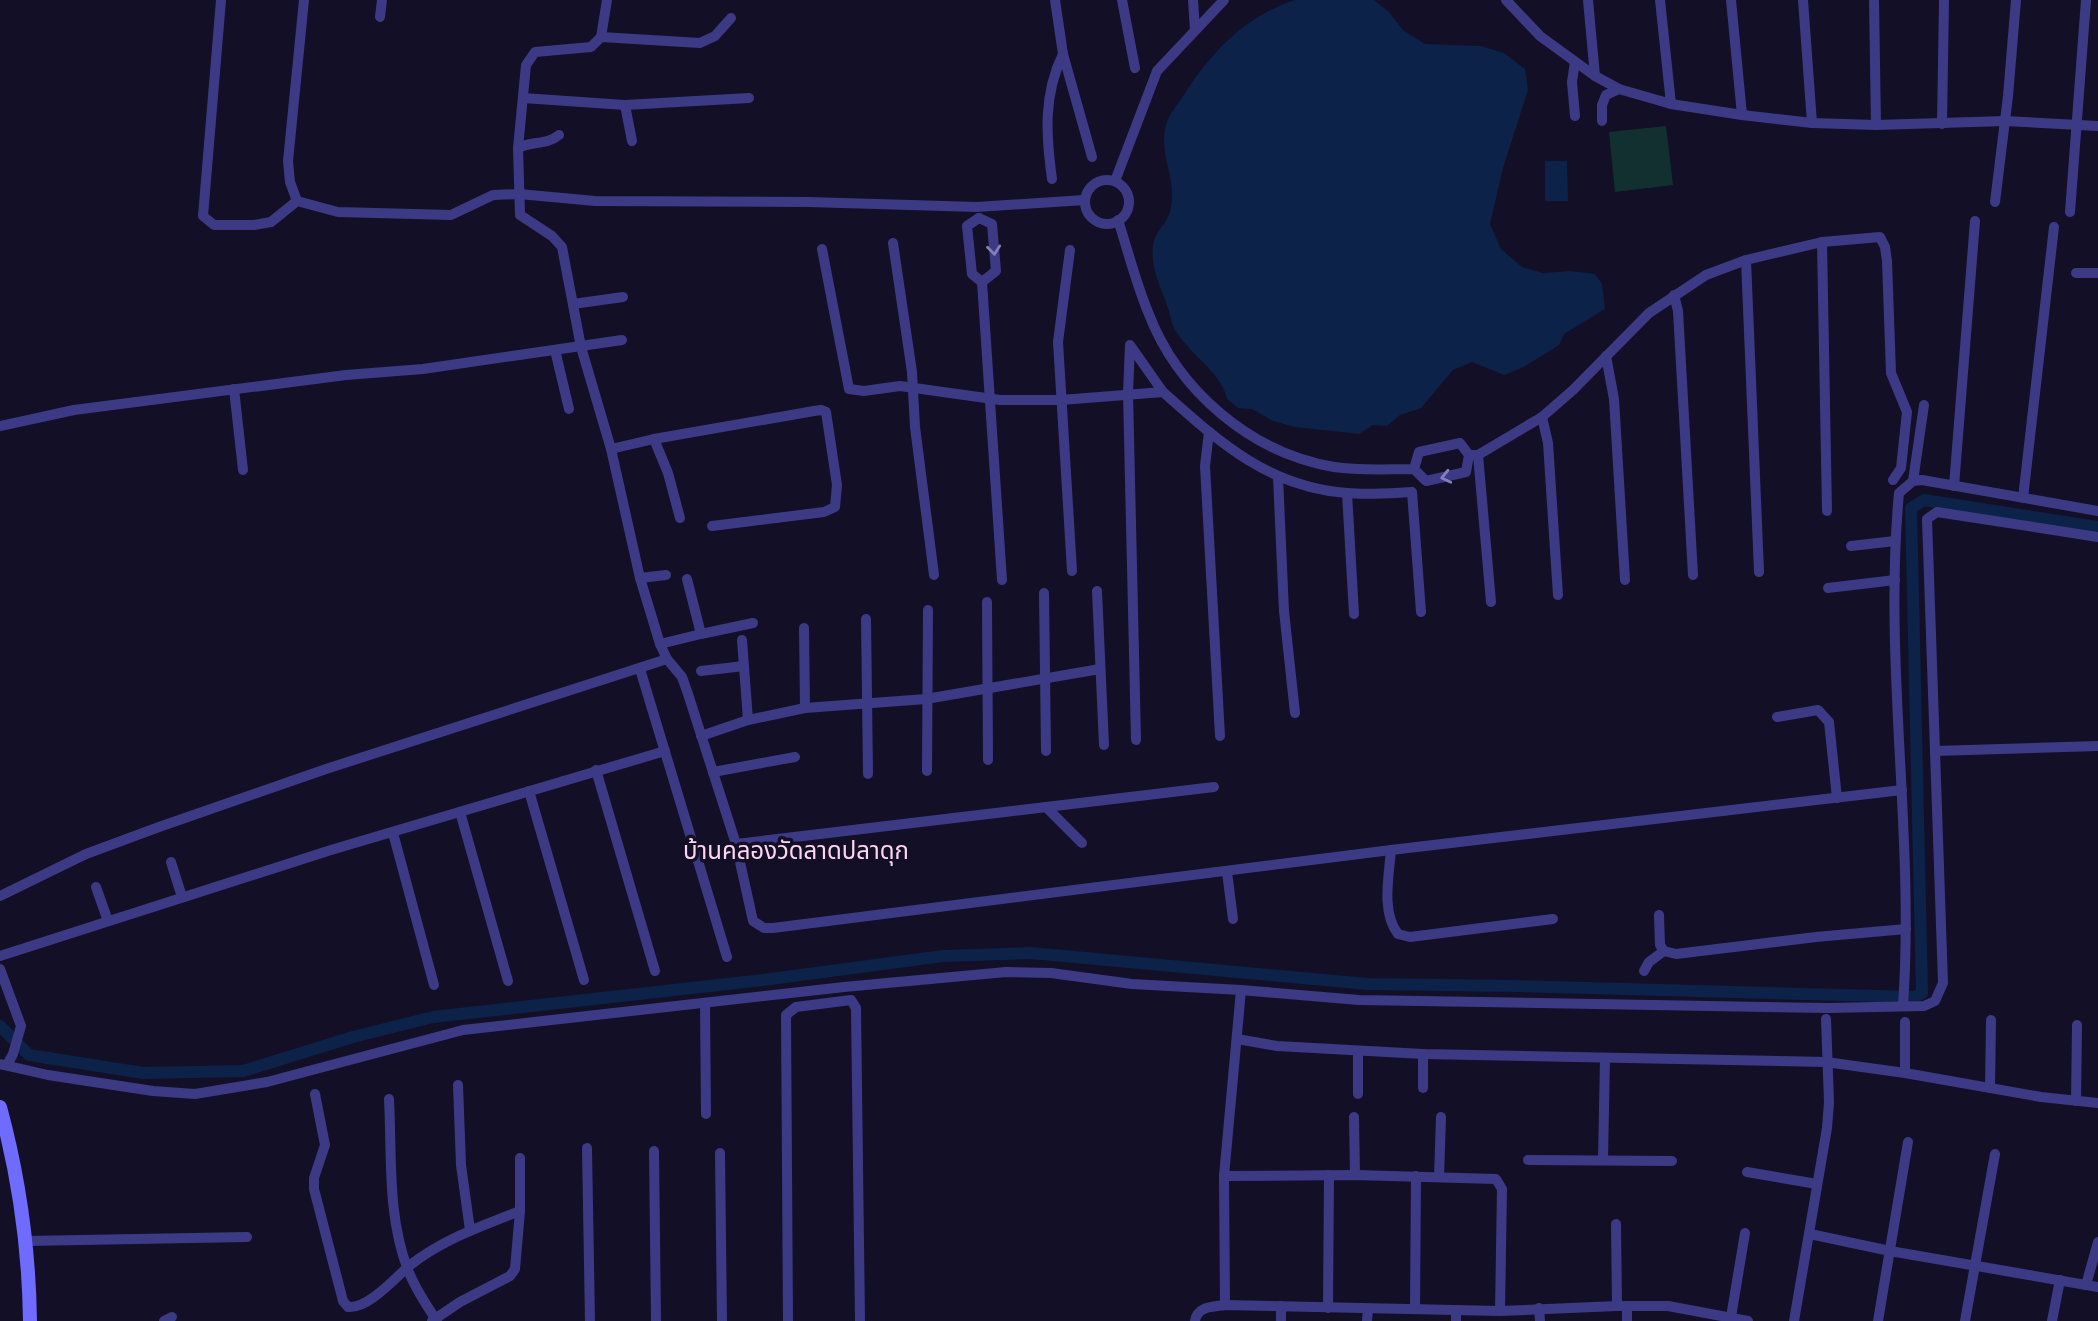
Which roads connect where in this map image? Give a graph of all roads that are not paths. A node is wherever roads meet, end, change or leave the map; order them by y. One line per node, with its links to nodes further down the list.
1 (221, 0): 48 (street)
2 (382, 0): 18 (street)
3 (607, 0): 21 (street)
4 (1055, 0): 22 (street)
5 (1122, 0): 24 (street)
6 (1193, 0): 20 (street)
7 (1506, 0): 23 (street)
8 (1588, 0): 25 (street)
9 (1660, 0): 29 (street)
10 (1731, 0): 31 (street)
11 (1803, 0): 35 (street)
12 (1874, 0): 37 (street)
13 (1944, 0): 36 (street)
14 (2016, 0): 34 (street)
15 (2086, 0): 38 (street)
16 (302, 1): 48 (street)
17 (1221, 1): 20 (street)
18 (380, 16)
19 (731, 18): 21 (street)
20 (1195, 30): 45 (street)
21 (601, 37): 27 (street)
22 (1063, 54): 43 (street); 44 (street)
23 (1574, 62): 25 (street); 32 (street)
24 (1135, 68)
25 (1595, 76): 26 (street)
26 (1619, 89): 29 (street); 33 (street)
27 (523, 98): 30 (street); 42 (street)
28 (749, 98): 30 (street)
29 (1671, 103): 31 (street)
30 (625, 105): 41 (street)
31 (1741, 115): 35 (street)
32 (1575, 116)
33 (1602, 121)
34 (2005, 121): 36 (street); 38 (street); 49 (street)
35 (1812, 123): 37 (street)
36 (1941, 124): 37 (street)
37 (1876, 125)
38 (2076, 125): 39 (street); 50 (street)
39 (2098, 126)
40 (559, 135): 42 (street)
41 (632, 141)
42 (518, 148): 46 (street)
43 (1092, 157)
44 (1052, 178)
45 (1115, 181): 47 (street); 52 (street)
46 (519, 194): 48 (street); 51 (street); 65 (street)
47 (1085, 200): 51 (street); 52 (street)
48 (298, 201)
49 (1995, 202)
50 (2070, 212)
51 (978, 213): 62 (street); 62 (street, one-way to 62)
52 (1118, 220): 84 (street)
53 (1975, 221): 89 (street)
54 (2054, 227): 91 (street)
55 (1822, 242): 59 (street); 87 (street); 92 (street)
56 (893, 243): 70 (street)
57 (822, 248): 70 (street)
58 (1070, 250): 75 (street)
59 (1746, 260): 63 (street); 100 (street)
60 (2076, 273): 61 (street)
61 (2098, 273)
62 (982, 282): 74 (street)
63 (1674, 295): 69 (street); 103 (street)
64 (623, 297): 65 (street)
65 (573, 304): 67 (street)
66 (622, 340): 67 (street)
67 (581, 346): 68 (street); 82 (street)
68 (555, 350): 71 (street); 77 (street)
69 (1606, 356): 78 (street); 107 (street)
70 (914, 387): 74 (street); 102 (street)
71 (234, 389): 79 (street); 85 (street)
72 (1163, 392): 73 (street); 73 (street); 80 (street)
73 (1128, 393): 75 (street); 139 (street)
74 (991, 400): 75 (street); 106 (street)
75 (1061, 400): 99 (street)
76 (1924, 405): 88 (street)
77 (569, 408)
78 (1542, 417): 83 (street); 112 (street)
79 (0, 426)
80 (1209, 432): 86 (street); 138 (street)
81 (654, 439): 82 (street); 94 (street); 95 (street)
82 (611, 449): 104 (street)
83 (1474, 455): 84 (street, one-way to 84); 84 (street); 114 (street)
84 (1414, 469)
85 (243, 470)
86 (1278, 477): 90 (street); 134 (street)
87 (1893, 480)
88 (1913, 481): 89 (street); 97 (street)
89 (1954, 486): 91 (street)
90 (1347, 494): 116 (street); 117 (street)
91 (2023, 498): 93 (street)
92 (1827, 511)
93 (2098, 511)
94 (680, 518)
95 (712, 526)
96 (2098, 537): 144 (street)
97 (1895, 541): 98 (street); 108 (street)
98 (1851, 546)
99 (1072, 571)
100 (1759, 572)
101 (666, 575): 104 (street)
102 (934, 575)
103 (1693, 575)
104 (640, 578): 123 (street)
105 (687, 579): 121 (street)
106 (1002, 580)
107 (1625, 580)
108 (1895, 580): 109 (street); 152 (street)
109 (1828, 588)
110 (1097, 591): 127 (street)
111 (1044, 593): 129 (street)
112 (1558, 595)
113 (987, 602): 130 (street)
114 (1491, 602)
115 (928, 610): 131 (street)
116 (1421, 612)
117 (1354, 614)
118 (866, 619): 132 (street)
119 (753, 623): 121 (street)
120 (804, 628): 133 (street)
121 (701, 634): 123 (street)
122 (742, 640): 125 (street)
123 (660, 644): 124 (street)
124 (667, 659): 126 (street); 137 (street)
125 (744, 666): 128 (street); 136 (street)
126 (640, 669): 142 (street); 164 (street)
127 (1100, 669): 129 (street); 140 (street)
128 (701, 671)
129 (1045, 677): 130 (street); 143 (street)
130 (986, 687): 131 (street); 146 (street)
131 (926, 699): 132 (street); 148 (street)
132 (866, 705): 133 (street); 150 (street)
133 (805, 708): 136 (street)
134 (1295, 713)
135 (1777, 717): 154 (street)
136 (748, 720): 137 (street)
137 (701, 736): 149 (street)
138 (1220, 736)
139 (1136, 740)
140 (1104, 745)
141 (2098, 746): 144 (street)
142 (665, 751): 147 (street); 173 (street)
143 (1046, 751)
144 (1936, 751): 182 (street)
145 (795, 757): 149 (street)
146 (988, 760)
147 (596, 770): 153 (street); 175 (street)
148 (927, 771)
149 (713, 772): 158 (street)
150 (868, 774)
151 (1214, 787): 155 (street)
152 (1902, 790): 154 (street); 170 (street)
153 (529, 791): 156 (street); 177 (street)
154 (1837, 798): 160 (street)
155 (1046, 807): 158 (street); 159 (street)
156 (460, 812): 157 (street); 178 (street)
157 (393, 833): 165 (street); 179 (street)
158 (736, 844): 162 (street)
159 (1082, 844)
160 (1391, 850): 162 (street); 168 (street)
161 (172, 862): 165 (street)
162 (1227, 872): 167 (street)
163 (96, 887): 169 (street)
164 (0, 896)
165 (182, 897): 169 (street)
166 (1659, 915): 171 (street)
167 (1233, 919)
168 (1553, 919)
169 (108, 921): 172 (street)
170 (1906, 929): 171 (street); 182 (street)
171 (1664, 951): 176 (street)
172 (0, 956)
173 (727, 957)
174 (0, 969): 192 (street)
175 (655, 971)
176 (1644, 971)
177 (584, 980)
178 (508, 981)
179 (434, 985)
180 (1241, 990): 181 (street); 182 (street); 187 (street)
181 (705, 1003): 192 (street); 203 (street)
182 (1903, 1005)
183 (1826, 1019): 191 (street)
184 (1991, 1020): 196 (street)
185 (1905, 1022): 193 (street)
186 (2077, 1025): 200 (street)
187 (1237, 1039): 188 (street); 219 (street)
188 (1359, 1051): 189 (street); 198 (street)
189 (1423, 1054): 190 (street); 195 (street)
190 (1605, 1058): 191 (street); 214 (street)
191 (1826, 1062): 193 (street); 222 (street)
192 (4, 1065)
193 (1905, 1073): 196 (street)
194 (458, 1085): 225 (street)
195 (1423, 1088)
196 (1990, 1088): 200 (street)
197 (315, 1094): 233 (street)
198 (1358, 1094)
199 (390, 1099): 233 (street)
200 (2076, 1101): 201 (street)
201 (2098, 1103)
202 (0, 1107): 229 (street)
203 (706, 1114)
204 (1354, 1117): 218 (street)
205 (1441, 1117): 221 (street)
206 (1908, 1142): 231 (street)
207 (0, 1145): 248 (street)
208 (587, 1148): 250 (street)
209 (654, 1151): 251 (street)
210 (720, 1153): 252 (street)
211 (1995, 1154): 232 (street)
212 (520, 1158): 223 (street)
213 (1528, 1160): 214 (street)
214 (1604, 1160): 215 (street)
215 (1672, 1161)
216 (1747, 1172): 222 (street)
217 (1329, 1175): 218 (street); 219 (street); 240 (street)
218 (1355, 1175): 220 (street)
219 (1224, 1176): 237 (street)
220 (1416, 1176): 221 (street); 243 (street)
221 (1439, 1177): 244 (street)
222 (1817, 1184): 227 (street)
223 (520, 1211): 225 (street); 247 (street)
224 (1616, 1224): 239 (street)
225 (470, 1230): 233 (street)
226 (1745, 1233): 246 (street)
227 (1810, 1234): 231 (street); 261 (street)
228 (247, 1237): 229 (street)
229 (26, 1241): 249 (street)
230 (2098, 1242): 235 (street)
231 (1890, 1251): 232 (street); 262 (street)
232 (1975, 1265): 234 (street); 263 (street)
233 (407, 1268): 247 (street)
234 (2060, 1280): 235 (street); 264 (street)
235 (2086, 1285): 236 (street)
236 (2098, 1287)
237 (1225, 1305): 238 (street); 255 (street)
238 (1281, 1306): 240 (street); 256 (street)
239 (1622, 1306): 241 (street); 246 (street); 259 (street)
240 (1328, 1308): 242 (street)
241 (1539, 1308): 244 (street); 258 (street)
242 (1368, 1309): 243 (street); 257 (street)
243 (1415, 1309): 245 (street)
244 (1500, 1311): 245 (street)
245 (1456, 1316)
246 (1731, 1317): 260 (street)
247 (435, 1320)
248 (21, 1321)
249 (30, 1321)
250 (590, 1321)
251 (656, 1321)
252 (722, 1321)
253 (788, 1321): 254 (street)
254 (860, 1321)
255 (1195, 1321)
256 (1281, 1321)
257 (1367, 1321)
258 (1540, 1321)
259 (1627, 1321)
260 (1748, 1321)
261 (1794, 1321)
262 (1878, 1321)
263 (1965, 1321)
264 (2052, 1321)

